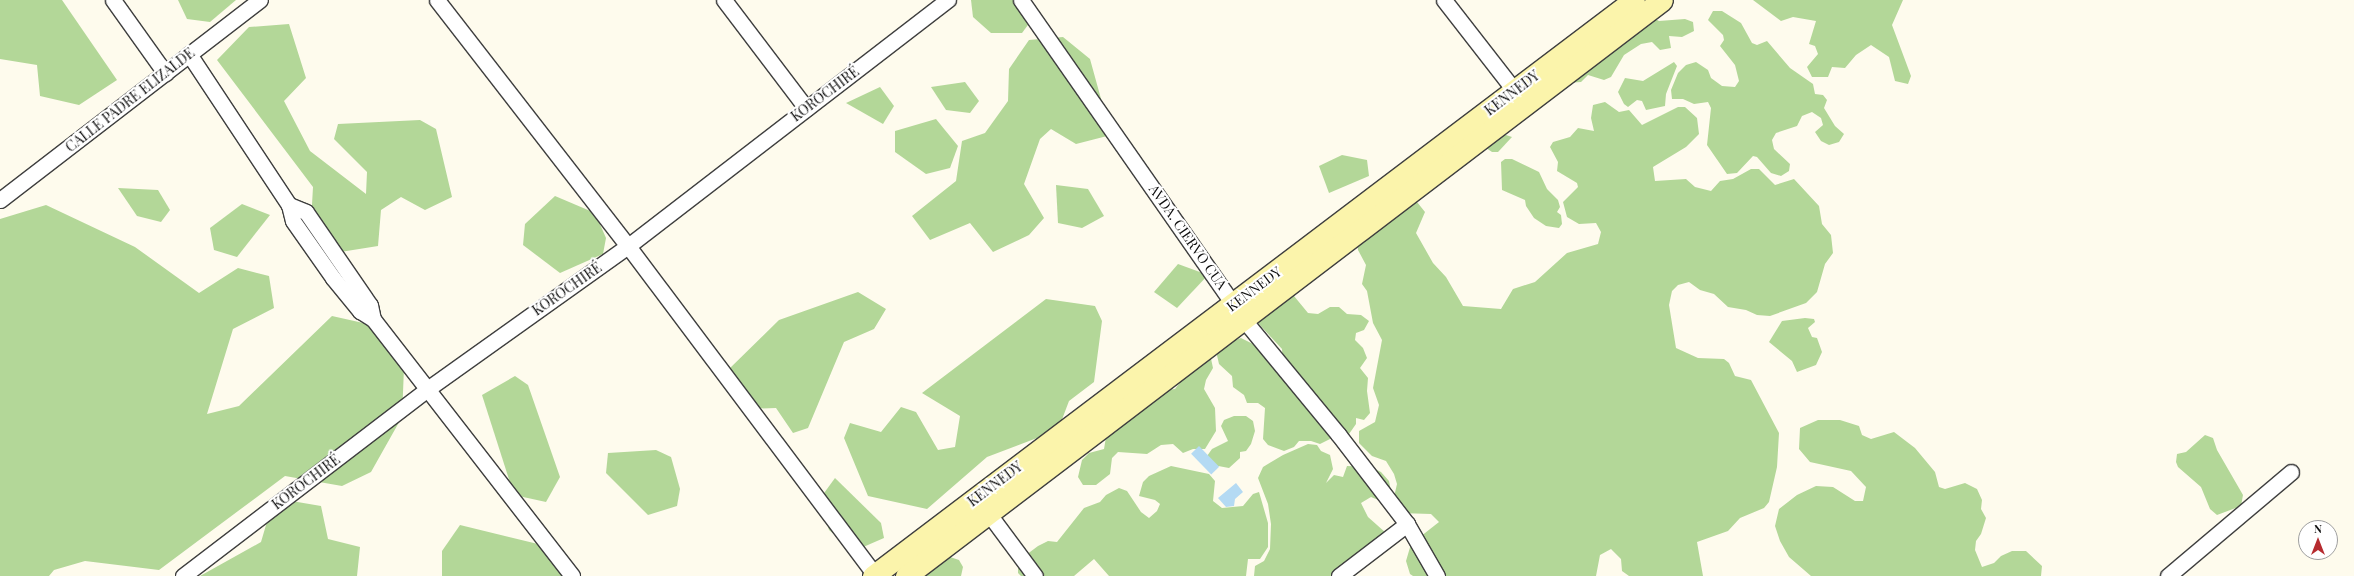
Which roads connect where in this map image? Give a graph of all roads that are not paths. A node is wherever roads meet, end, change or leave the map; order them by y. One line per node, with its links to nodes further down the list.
1 (114, 0): 11 (street)
2 (260, 0): 10 (street, CALLE PADRE ELIZALDE)
3 (437, 0): 15 (street)
4 (724, 0): 13 (street)
5 (948, 0): 13 (street, KOROCHIRÉ)
6 (1021, 0): 16 (street, AVDA. CIERVO CUA)
7 (1444, 0): 12 (street)
8 (1634, 0): 12 (main road, KENNEDY)
9 (1662, 0): 12 (main road, KENNEDY)
10 (189, 54): 11 (street, CALLE PADRE ELIZALDE); 17 (street)
11 (165, 73): 14 (street, CALLE PADRE ELIZALDE)
12 (1520, 97): 16 (main road, KENNEDY)
13 (806, 108): 15 (street, KOROCHIRÉ)
14 (0, 200)
15 (628, 246): 17 (street, KOROCHIRÉ); 21 (street)
16 (1239, 311): 19 (main road, KENNEDY); 20 (street, AVDA. CIERVO CUA)
17 (426, 390): 22 (street, KOROCHIRÉ); 23 (street)
18 (2291, 472): 28 (street)
19 (982, 505): 21 (main road, KENNEDY); 24 (main road, KENNEDY); 25 (street)
20 (1407, 524): 26 (street); 27 (street, AVDA. CIERVO CUA)
21 (875, 575)
22 (183, 576)
23 (572, 576)
24 (906, 576)
25 (1035, 576)
26 (1340, 576)
27 (1437, 576)
28 (2168, 576)

